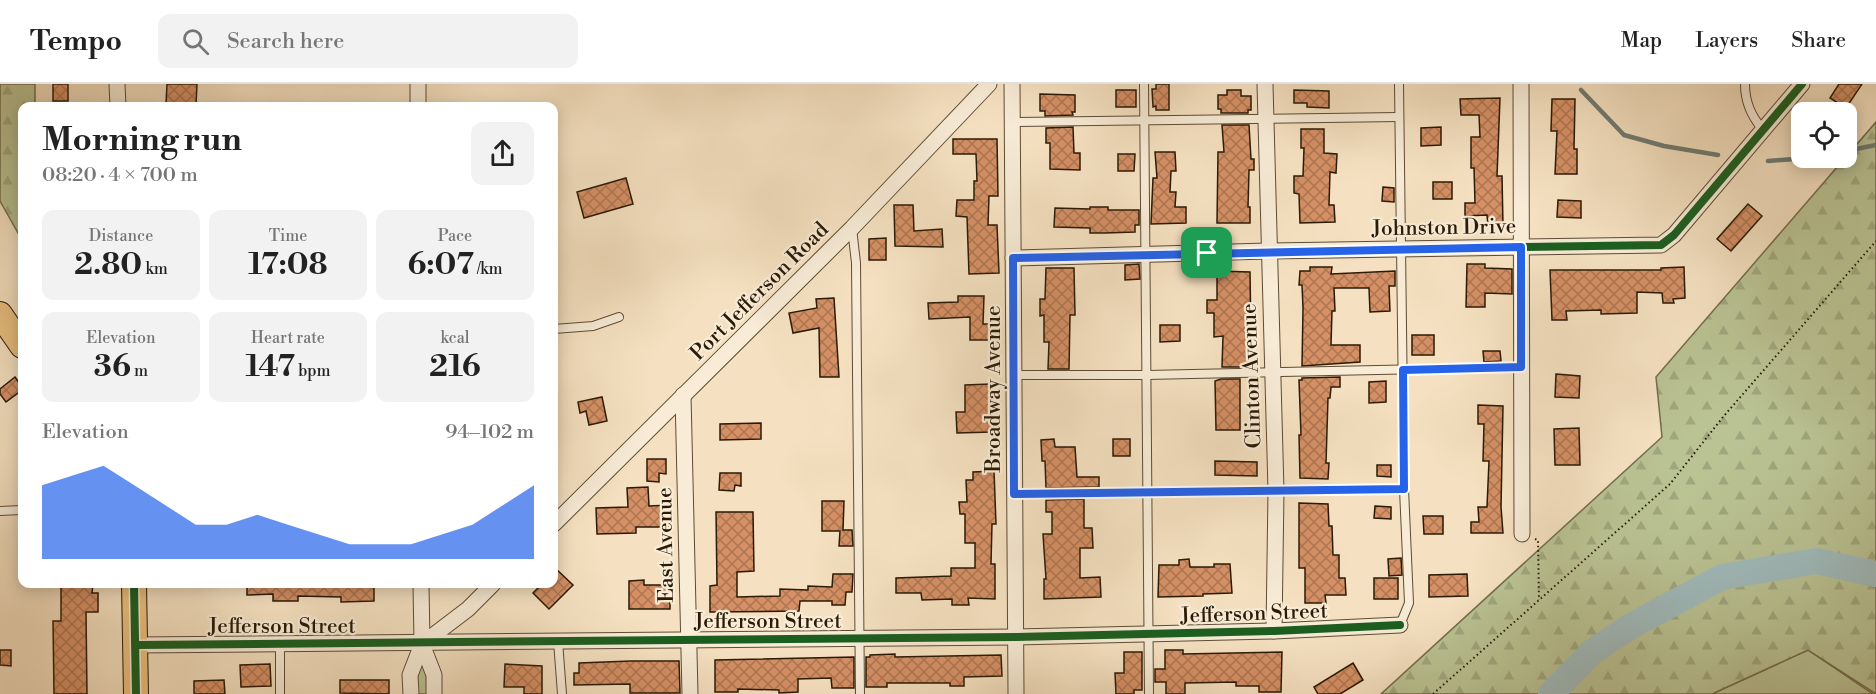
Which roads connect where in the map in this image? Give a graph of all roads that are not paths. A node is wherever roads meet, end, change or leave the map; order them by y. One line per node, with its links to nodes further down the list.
1 (117, 84): 11 (street)
2 (418, 84): 12 (street)
3 (989, 84): 18 (street, Port Jefferson Road)
4 (1012, 84): 15 (street, Broadway Avenue)
5 (1144, 84): 16 (lane)
6 (1265, 84): 14 (street, Clinton Avenue)
7 (1399, 84): 13 (lane)
8 (1521, 84): 19 (street)
9 (1745, 84): 17 (lane)
10 (1802, 84): 17 (street, Johnston Drive)
11 (118, 102)
12 (418, 102)
13 (1399, 117): 14 (lane); 20 (lane)
14 (1265, 120): 16 (lane); 21 (street, Clinton Avenue)
15 (1012, 122): 16 (lane); 23 (street, Broadway Avenue)
16 (1145, 122): 22 (lane)
17 (1762, 129): 19 (street, Johnston Drive)
18 (852, 228): 33 (street, Port Jefferson Road); 48 (lane)
19 (1521, 247): 20 (street, Johnston Drive); 28 (street)
20 (1402, 249): 21 (street, Johnston Drive); 29 (lane)
21 (1268, 251): 22 (street, Johnston Drive); 30 (street, Clinton Avenue)
22 (1146, 255): 23 (street, Johnston Drive); 32 (lane)
23 (1013, 258): 31 (street, Broadway Avenue)
24 (0, 314): 27 (main road)
25 (619, 317): 26 (lane)
26 (558, 329)
27 (18, 340)
28 (1521, 367): 29 (lane); 41 (street)
29 (1403, 370): 30 (lane); 34 (lane)
30 (1272, 372): 32 (lane); 35 (street, Clinton Avenue)
31 (1014, 375): 32 (lane); 37 (street, Broadway Avenue)
32 (1147, 375): 36 (lane)
33 (683, 395): 40 (street, Port Jefferson Road); 50 (street, East Avenue)
34 (1404, 489): 35 (lane); 45 (lane)
35 (1276, 491): 36 (lane); 46 (street, Clinton Avenue)
36 (1148, 493): 37 (lane); 47 (lane)
37 (1014, 494): 49 (street, Broadway Avenue)
38 (18, 510): 39 (lane)
39 (0, 511)
40 (558, 520)
41 (1522, 534)
42 (134, 588): 54 (main road)
43 (421, 588): 53 (street)
44 (489, 588): 53 (street)
45 (1400, 625): 46 (street, Jefferson Street)
46 (1274, 631): 47 (street, Jefferson Street)
47 (1148, 634): 49 (street, Jefferson Street); 63 (lane)
48 (859, 638): 49 (street, Jefferson Street); 50 (street, Jefferson Street); 61 (lane)
49 (1015, 638): 62 (street, Broadway Avenue)
50 (688, 639): 51 (street, Jefferson Street); 60 (street, East Avenue)
51 (558, 641): 53 (street, Jefferson Street); 59 (lane)
52 (280, 644): 53 (street, Jefferson Street); 54 (street, Jefferson Street); 56 (lane)
53 (422, 644): 57 (street); 58 (street)
54 (136, 645): 55 (main road)
55 (136, 694)
56 (280, 694)
57 (411, 694)
58 (434, 694)
59 (562, 694)
60 (690, 694)
61 (860, 694)
62 (1016, 694)
63 (1149, 694)

